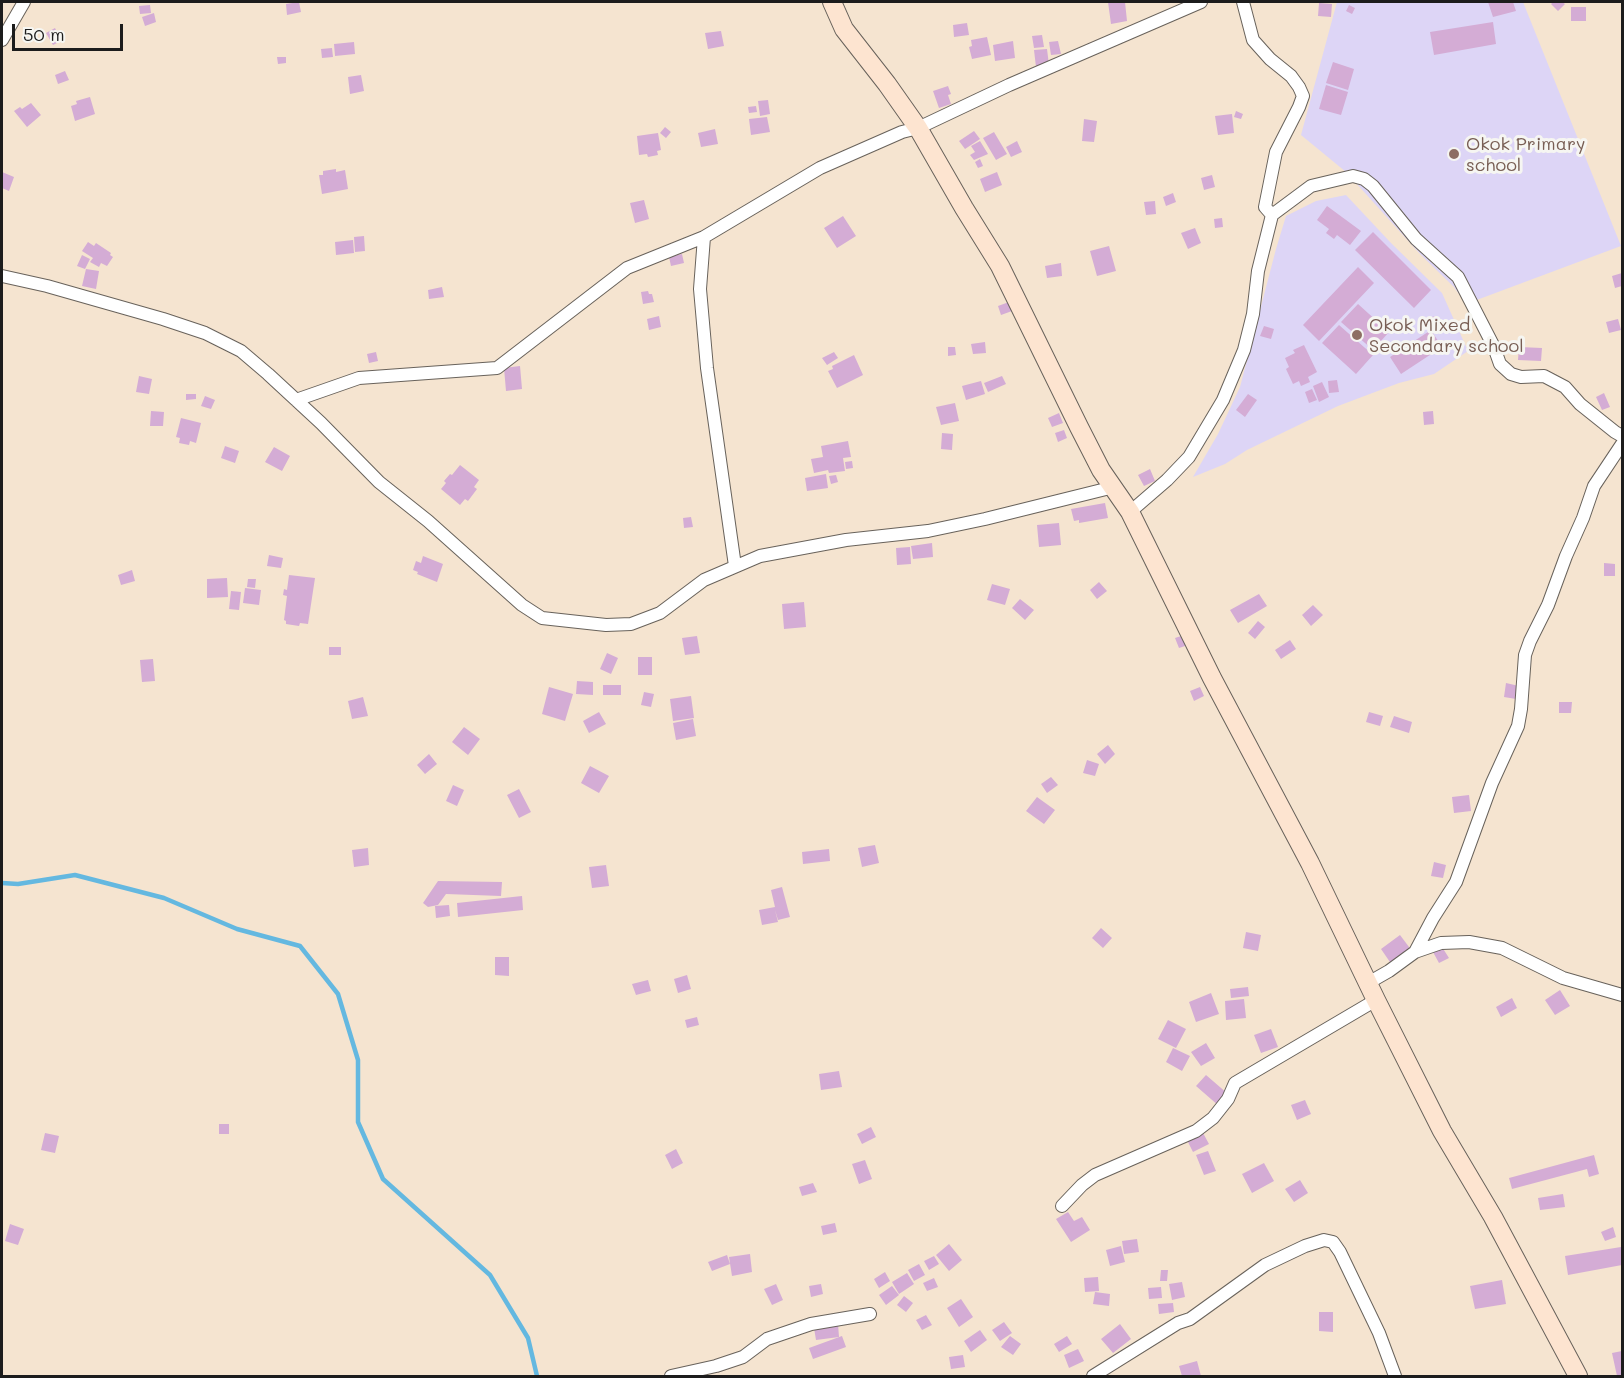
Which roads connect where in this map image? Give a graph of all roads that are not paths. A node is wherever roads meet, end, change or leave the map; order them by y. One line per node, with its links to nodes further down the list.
1 (24, 2): 5 (street)
2 (832, 2): 6 (street)
3 (1200, 2): 6 (street)
4 (1243, 2): 7 (street)
5 (2, 40)
6 (918, 128): 8 (street); 13 (street)
7 (1272, 215): 11 (street); 14 (street)
8 (704, 237): 10 (street); 15 (street)
9 (2, 276): 10 (street)
10 (296, 400): 15 (street)
11 (1623, 436)
12 (1623, 444): 16 (street)
13 (1114, 487): 14 (street); 15 (street)
14 (1130, 512): 17 (street)
15 (735, 567)
16 (1415, 952): 17 (street); 18 (street)
17 (1368, 983): 19 (street)
18 (1623, 995)
19 (1376, 1000): 20 (street); 25 (street)
20 (1062, 1206)
21 (870, 1314): 22 (street)
22 (671, 1377)
23 (1093, 1377): 24 (street)
24 (1395, 1377)
25 (1578, 1377)

